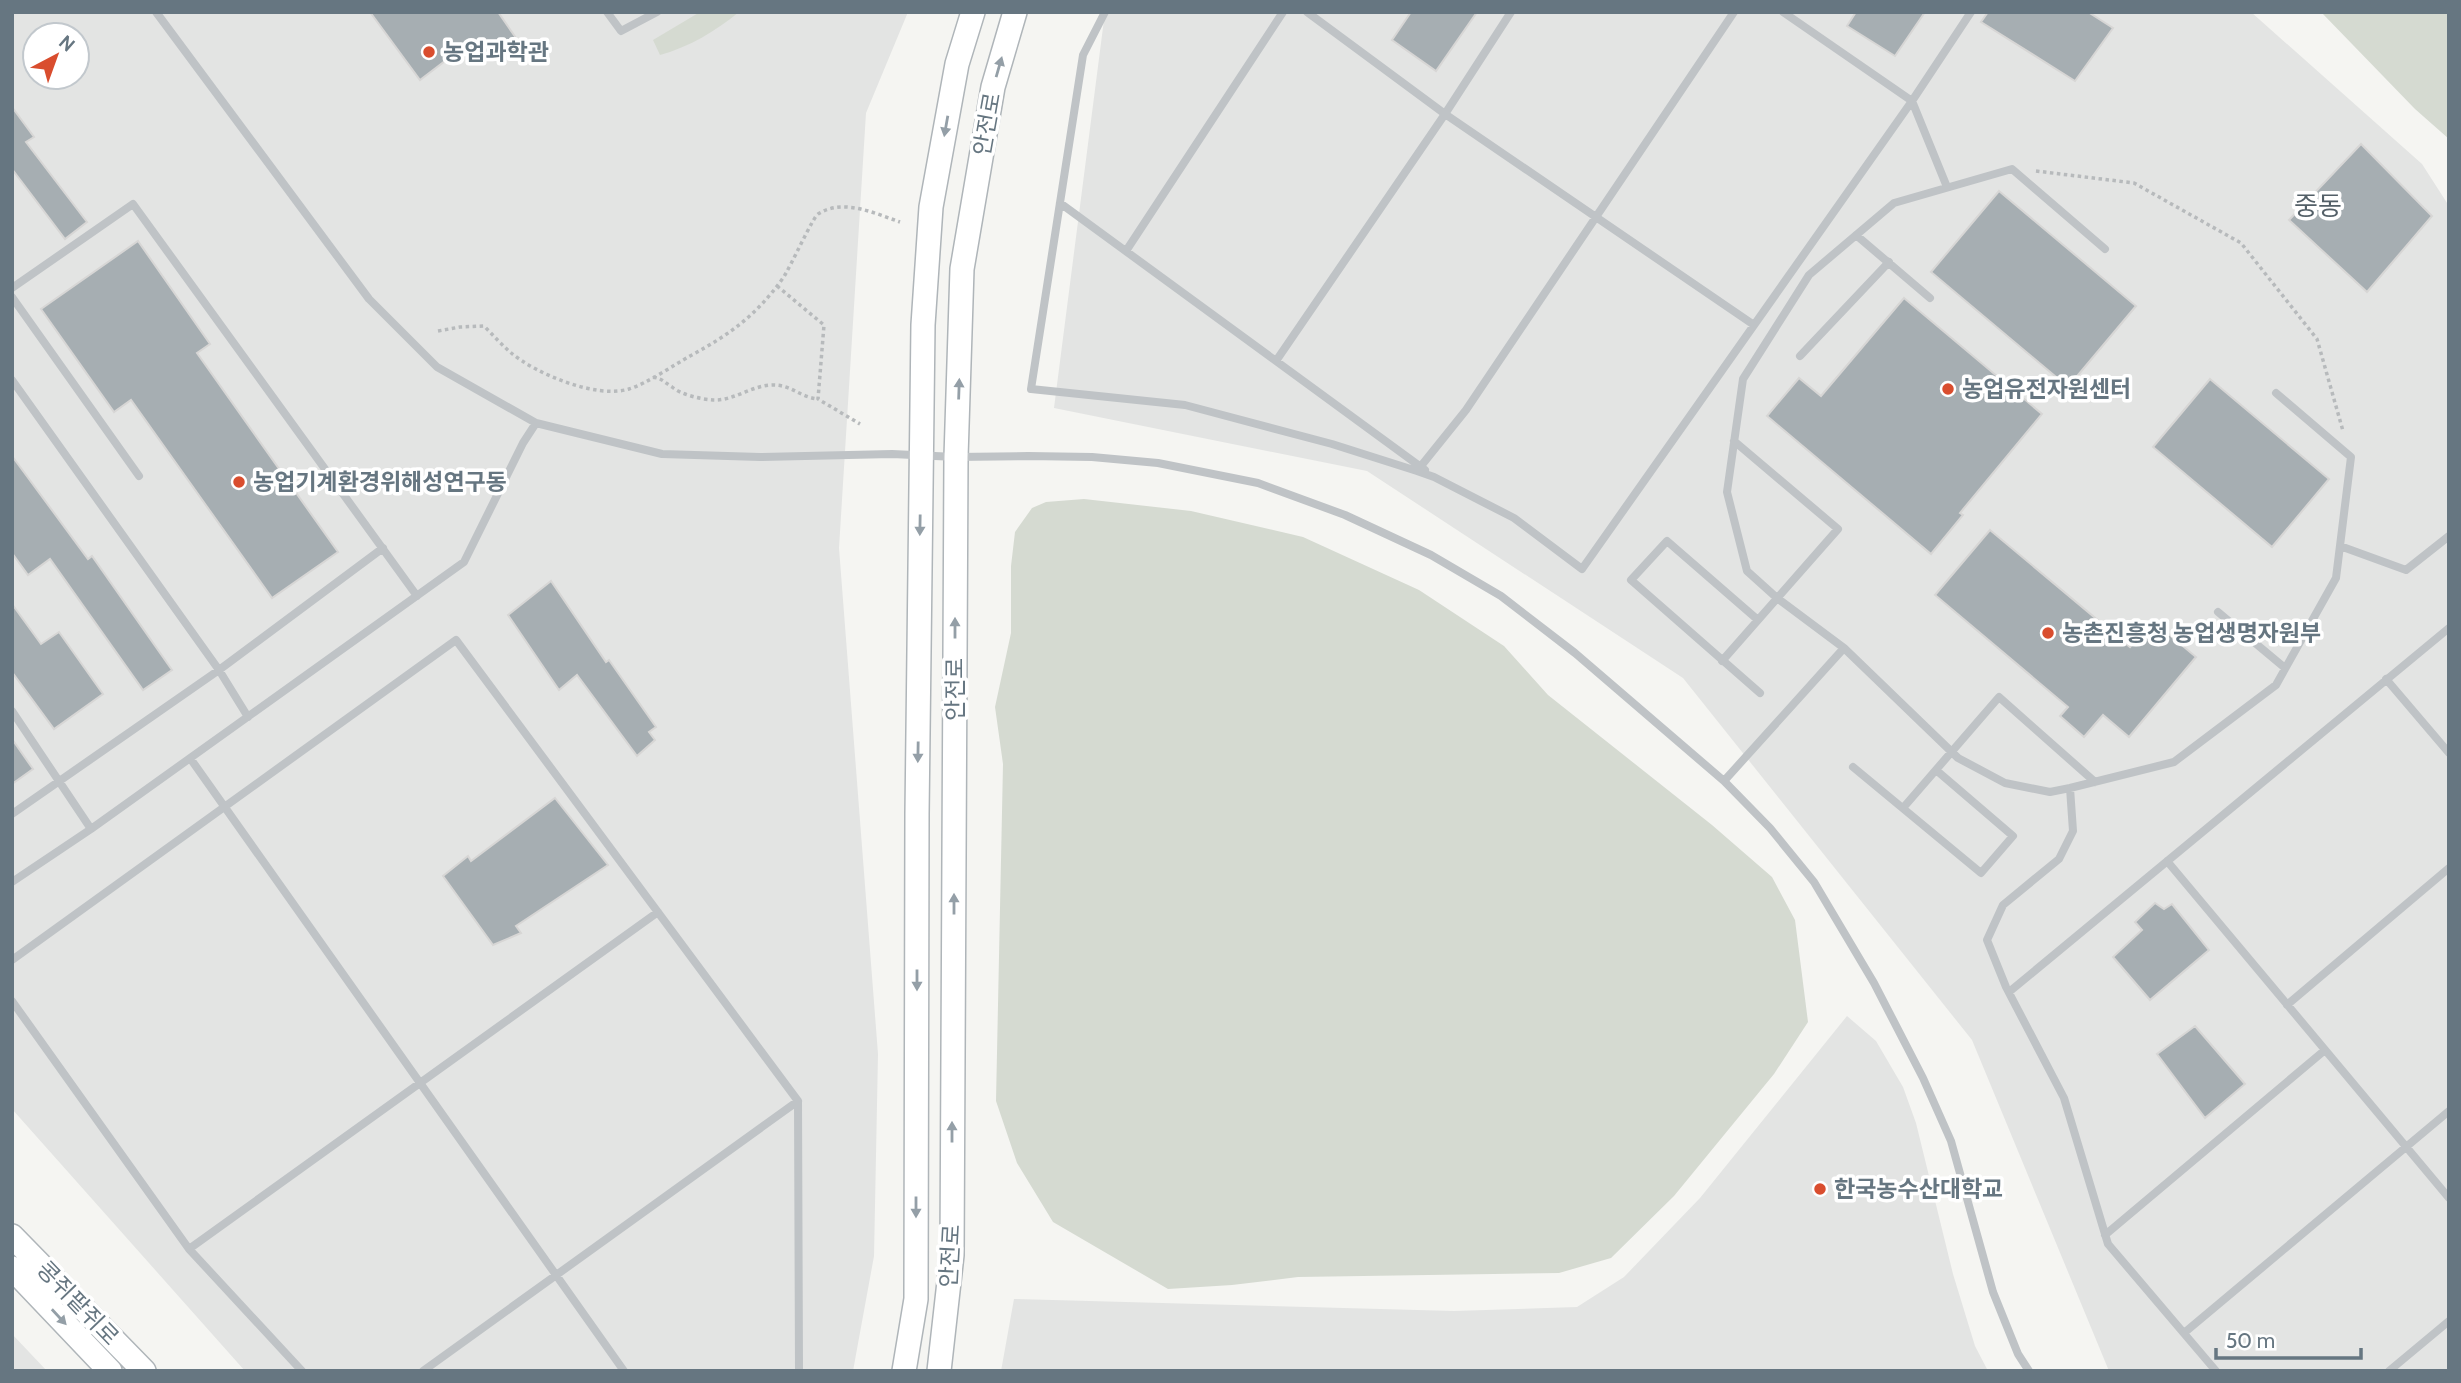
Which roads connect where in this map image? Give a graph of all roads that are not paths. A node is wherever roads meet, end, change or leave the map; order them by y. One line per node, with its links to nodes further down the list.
1 (156, 12): 30 (lane)
2 (607, 12): 3 (lane)
3 (657, 12)
4 (974, 12): 32 (street, 안전로, one-way to 32)
5 (1015, 12): 33 (street, 안전로, one-way to 5)
6 (1105, 12): 16 (lane)
7 (1283, 12): 20 (lane)
8 (1307, 12): 14 (lane)
9 (1511, 12): 14 (lane)
10 (1734, 12): 17 (lane)
11 (1783, 12): 13 (lane)
12 (1971, 12): 13 (lane)
13 (1912, 102): 15 (lane); 25 (lane)
14 (1446, 114): 17 (lane); 27 (lane)
15 (1947, 187): 18 (lane); 19 (lane)
16 (1060, 203): 20 (lane); 34 (lane)
17 (1597, 217): 25 (lane); 34 (lane)
18 (1856, 235): 21 (lane); 31 (lane)
19 (2105, 249)
20 (1126, 251): 27 (lane)
21 (1889, 262): 24 (lane); 26 (lane)
22 (12, 288): 38 (lane)
23 (12, 297): 35 (lane)
24 (1930, 298)
25 (1754, 326): 34 (lane)
26 (1800, 356)
27 (1276, 361): 34 (lane)
28 (12, 380): 47 (lane)
29 (2276, 393): 37 (lane)
30 (536, 423): 32 (lane); 39 (lane)
31 (1734, 441): 40 (lane); 40 (lane)
32 (920, 457): 33 (lane); 92 (street, 안전로, one-way to 92)
33 (956, 457): 58 (lane); 93 (street, 안전로, one-way to 33)
34 (1419, 469)
35 (139, 476)
36 (2449, 536): 37 (lane)
37 (2340, 546): 46 (lane)
38 (383, 548): 39 (lane); 47 (lane)
39 (417, 596): 51 (lane)
40 (1777, 598): 42 (lane); 44 (lane)
41 (2218, 612): 46 (lane)
42 (1758, 620): 45 (lane); 45 (lane)
43 (2449, 628): 48 (lane)
44 (1844, 648): 52 (lane); 58 (lane)
45 (1722, 661): 49 (lane)
46 (2285, 668): 59 (lane)
47 (219, 670): 51 (lane); 57 (lane)
48 (2386, 680): 53 (lane); 65 (lane)
49 (1760, 694)
50 (12, 711): 57 (lane)
51 (248, 717): 54 (lane)
52 (1951, 752): 56 (lane); 59 (lane); 60 (lane)
53 (2449, 753)
54 (190, 758): 61 (lane); 64 (lane)
55 (1853, 767): 62 (lane)
56 (1936, 770): 62 (lane); 62 (lane)
57 (60, 782): 63 (lane); 64 (lane)
58 (1724, 782): 94 (lane)
59 (2095, 782): 60 (lane)
60 (2070, 788): 70 (lane)
61 (226, 807): 68 (lane); 69 (lane); 74 (lane)
62 (1903, 808)
63 (12, 814)
64 (91, 829): 67 (lane)
65 (2167, 861): 70 (lane); 72 (lane)
66 (2449, 868): 72 (lane)
67 (12, 882)
68 (658, 912): 74 (lane); 75 (lane)
69 (12, 960)
70 (2009, 992): 79 (lane)
71 (12, 1002): 81 (lane)
72 (2287, 1005): 73 (lane)
73 (2325, 1050): 77 (lane); 79 (lane)
74 (421, 1083): 81 (lane); 83 (lane)
75 (798, 1101): 83 (lane); 91 (lane)
76 (2449, 1111): 77 (lane)
77 (2406, 1147): 78 (lane); 85 (lane)
78 (2449, 1198)
79 (2105, 1235): 85 (lane)
80 (12, 1236): 87 (street, 콩쥐팥쥐로)
81 (189, 1249): 88 (lane)
82 (12, 1268): 86 (street, 콩쥐팥쥐로, one-way to 86)
83 (556, 1275): 89 (lane); 90 (lane)
84 (2449, 1321): 96 (lane)
85 (2184, 1333): 95 (lane)
86 (110, 1371)
87 (144, 1371)
88 (302, 1371)
89 (423, 1371)
90 (624, 1371)
91 (799, 1371)
92 (904, 1371)
93 (939, 1371)
94 (2029, 1371)
95 (2216, 1371)
96 (2389, 1371)

